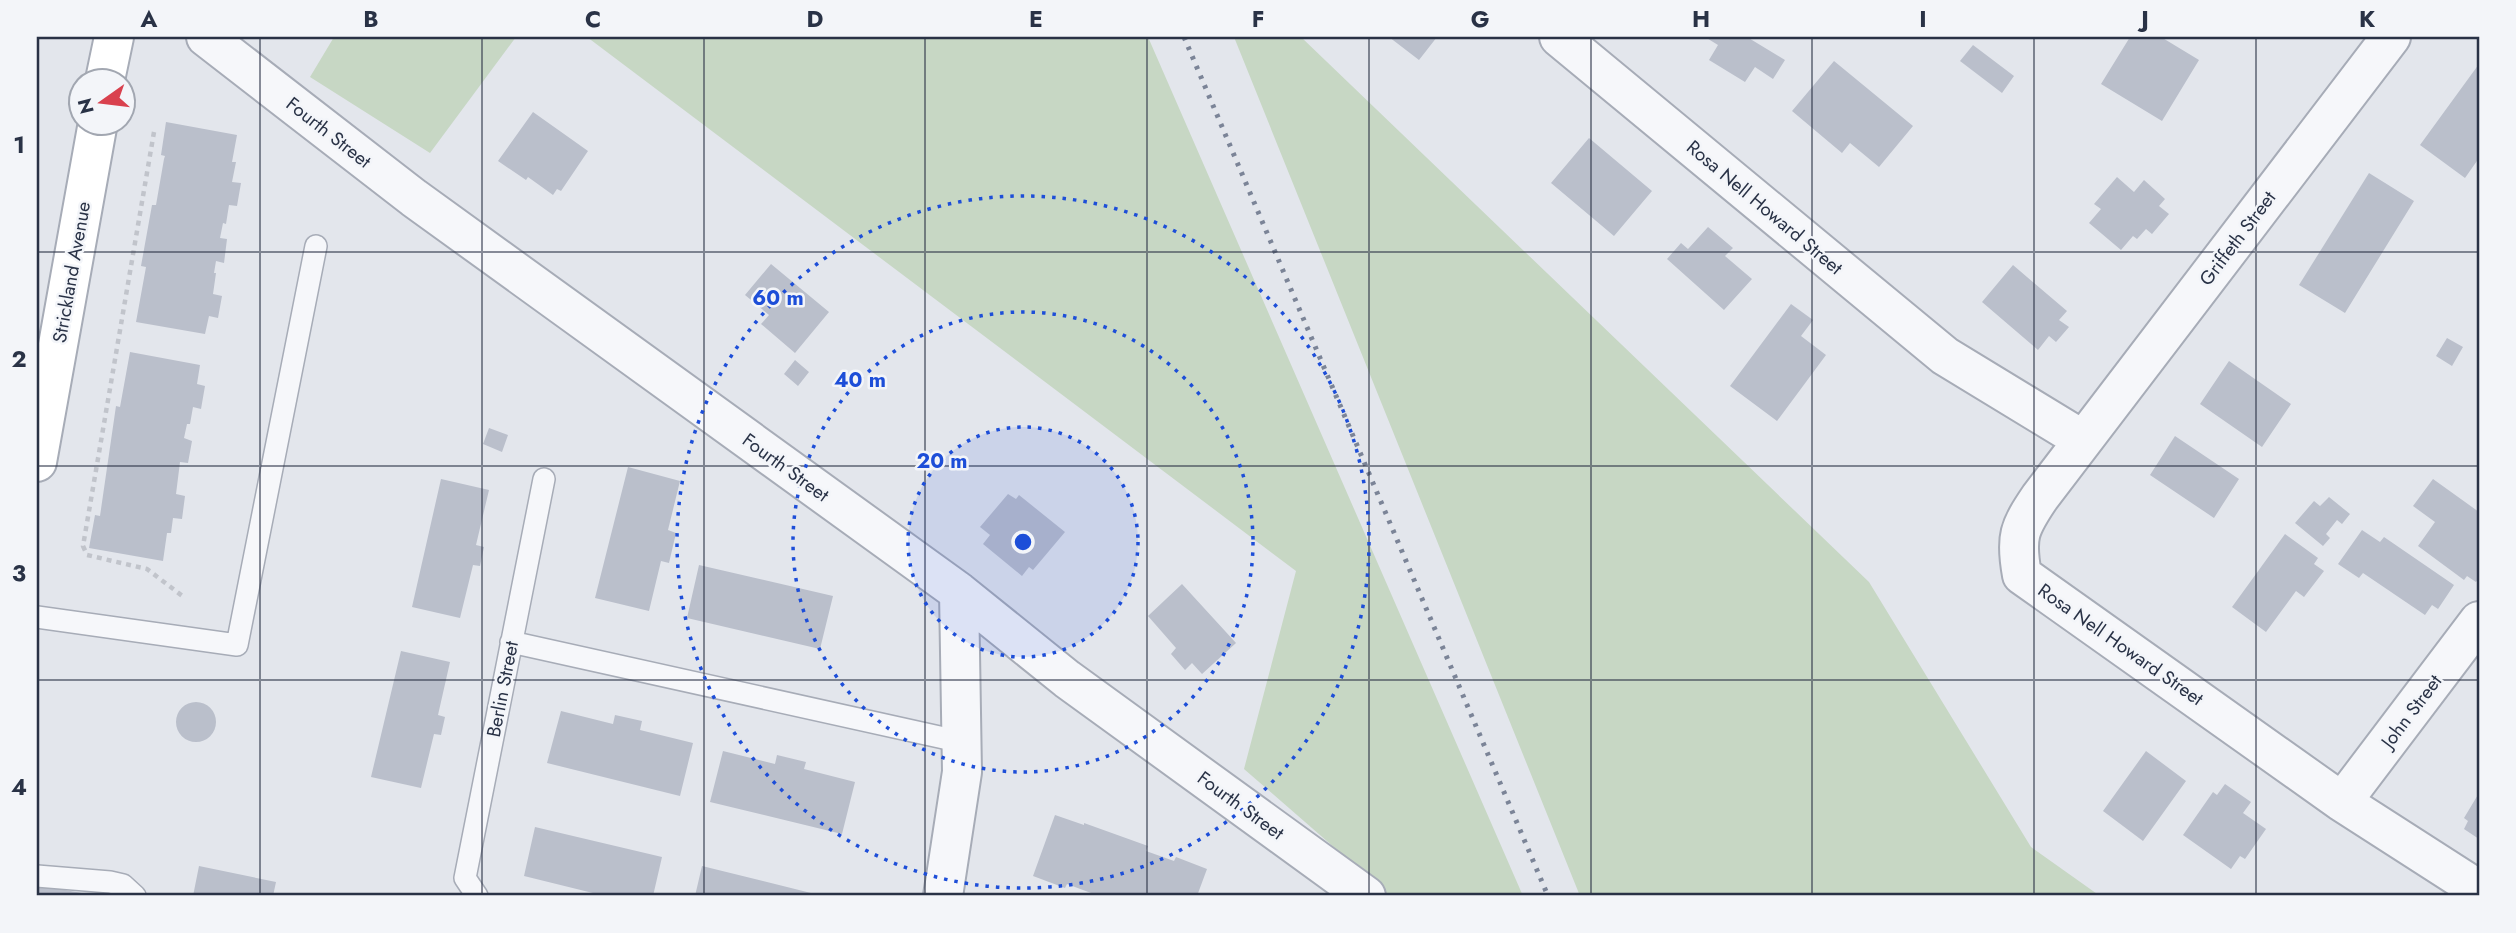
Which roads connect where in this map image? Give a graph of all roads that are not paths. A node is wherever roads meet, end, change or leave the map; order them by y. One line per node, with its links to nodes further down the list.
1 (206, 37): 9 (street, Fourth Street)
2 (1559, 37): 6 (street, Rosa Nell Howard Street)
3 (2391, 37): 6 (street, Griffeth Street)
4 (95, 136): 7 (street, Strickland Avenue)
5 (316, 246): 10 (lane)
6 (2084, 440): 14 (street, Rosa Nell Howard Street)
7 (37, 462)
8 (544, 478): 12 (lane, Berlin Street)
9 (959, 592): 13 (street); 20 (street, Fourth Street)
10 (37, 617)
11 (2479, 621): 14 (street, John Street)
12 (511, 642): 13 (lane); 18 (lane, Berlin Street)
13 (962, 742): 19 (street)
14 (2342, 802): 16 (street, Rosa Nell Howard Street)
15 (37, 876): 17 (lane)
16 (2479, 890)
17 (135, 896)
18 (477, 896)
19 (943, 896)
20 (1367, 896)

